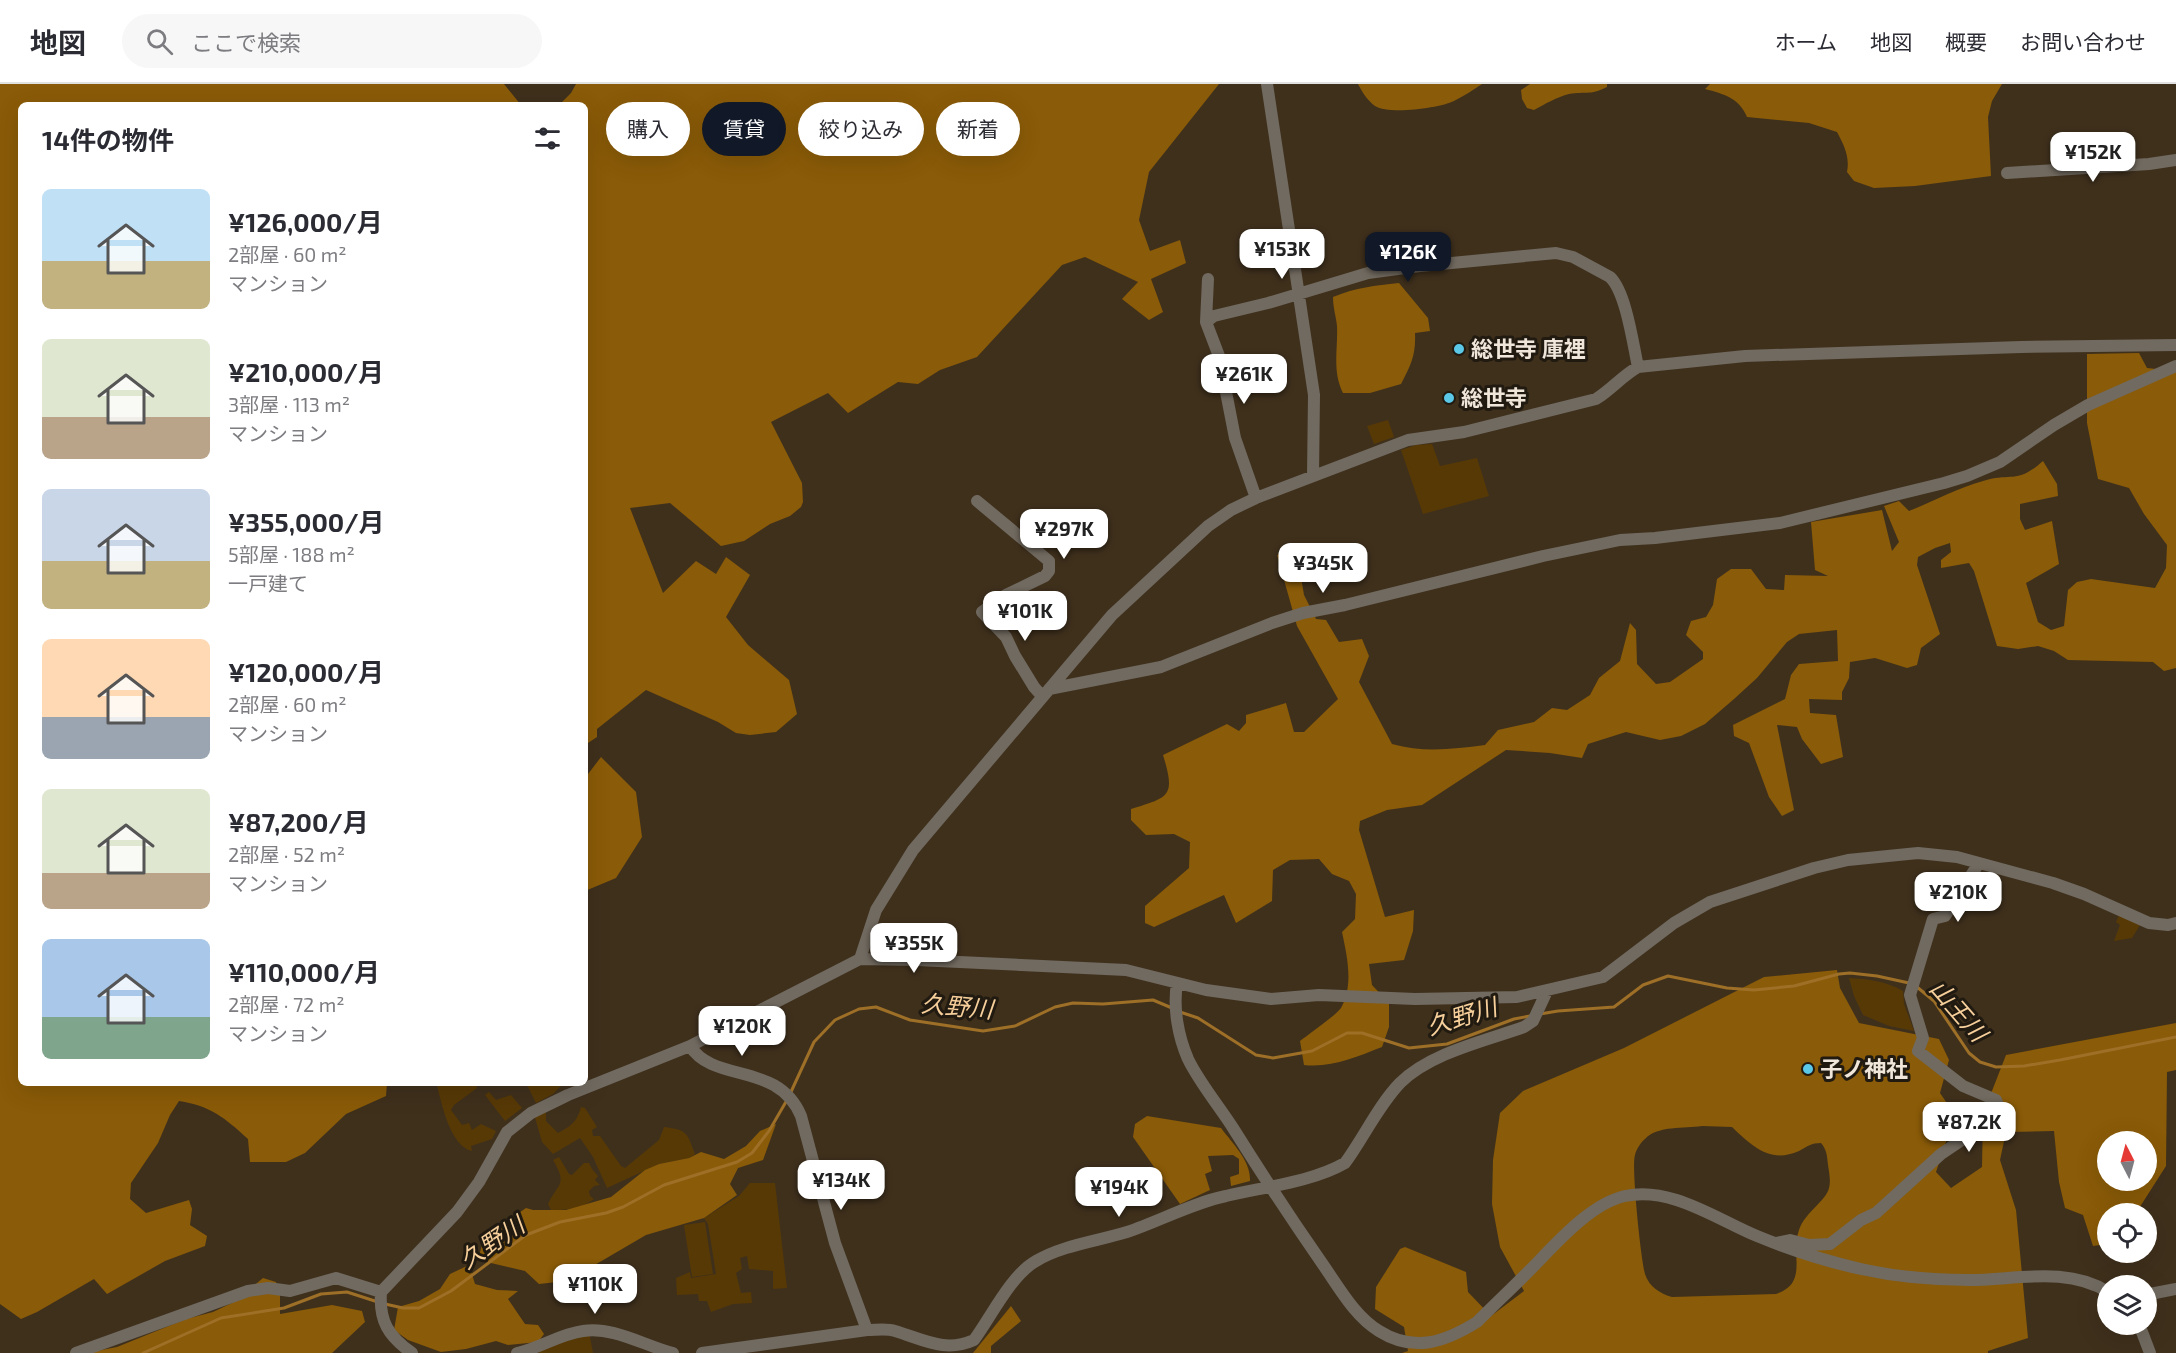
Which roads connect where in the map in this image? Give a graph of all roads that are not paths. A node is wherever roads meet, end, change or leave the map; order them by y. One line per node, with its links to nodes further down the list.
1 (1267, 84): 5 (street)
2 (2176, 160): 3 (street)
3 (2007, 173)
4 (1208, 279): 6 (street)
5 (1300, 292): 6 (street); 9 (street); 10 (street)
6 (1206, 322): 11 (street)
7 (2176, 345): 9 (street)
8 (2176, 366): 13 (street)
9 (1638, 367): 10 (street)
10 (1313, 475): 11 (street)
11 (1256, 498): 13 (street)
12 (978, 501): 13 (street)
13 (1046, 693): 16 (street)
14 (1979, 863): 15 (street); 18 (street); 21 (street)
15 (2176, 923)
16 (860, 959): 17 (street); 19 (street)
17 (1176, 989): 18 (street); 20 (street)
18 (1547, 991): 20 (street)
19 (690, 1046): 24 (street); 26 (street)
20 (1270, 1186): 21 (street); 28 (street)
21 (1776, 1244): 22 (street)
22 (2097, 1286)
23 (2176, 1289): 25 (street)
24 (381, 1292): 29 (street); 30 (street)
25 (2157, 1293)
26 (867, 1330): 28 (street); 33 (street)
27 (2143, 1335): 34 (street)
28 (966, 1350)
29 (76, 1353)
30 (412, 1353)
31 (517, 1353): 32 (street)
32 (673, 1353)
33 (702, 1353)
34 (2150, 1353)

